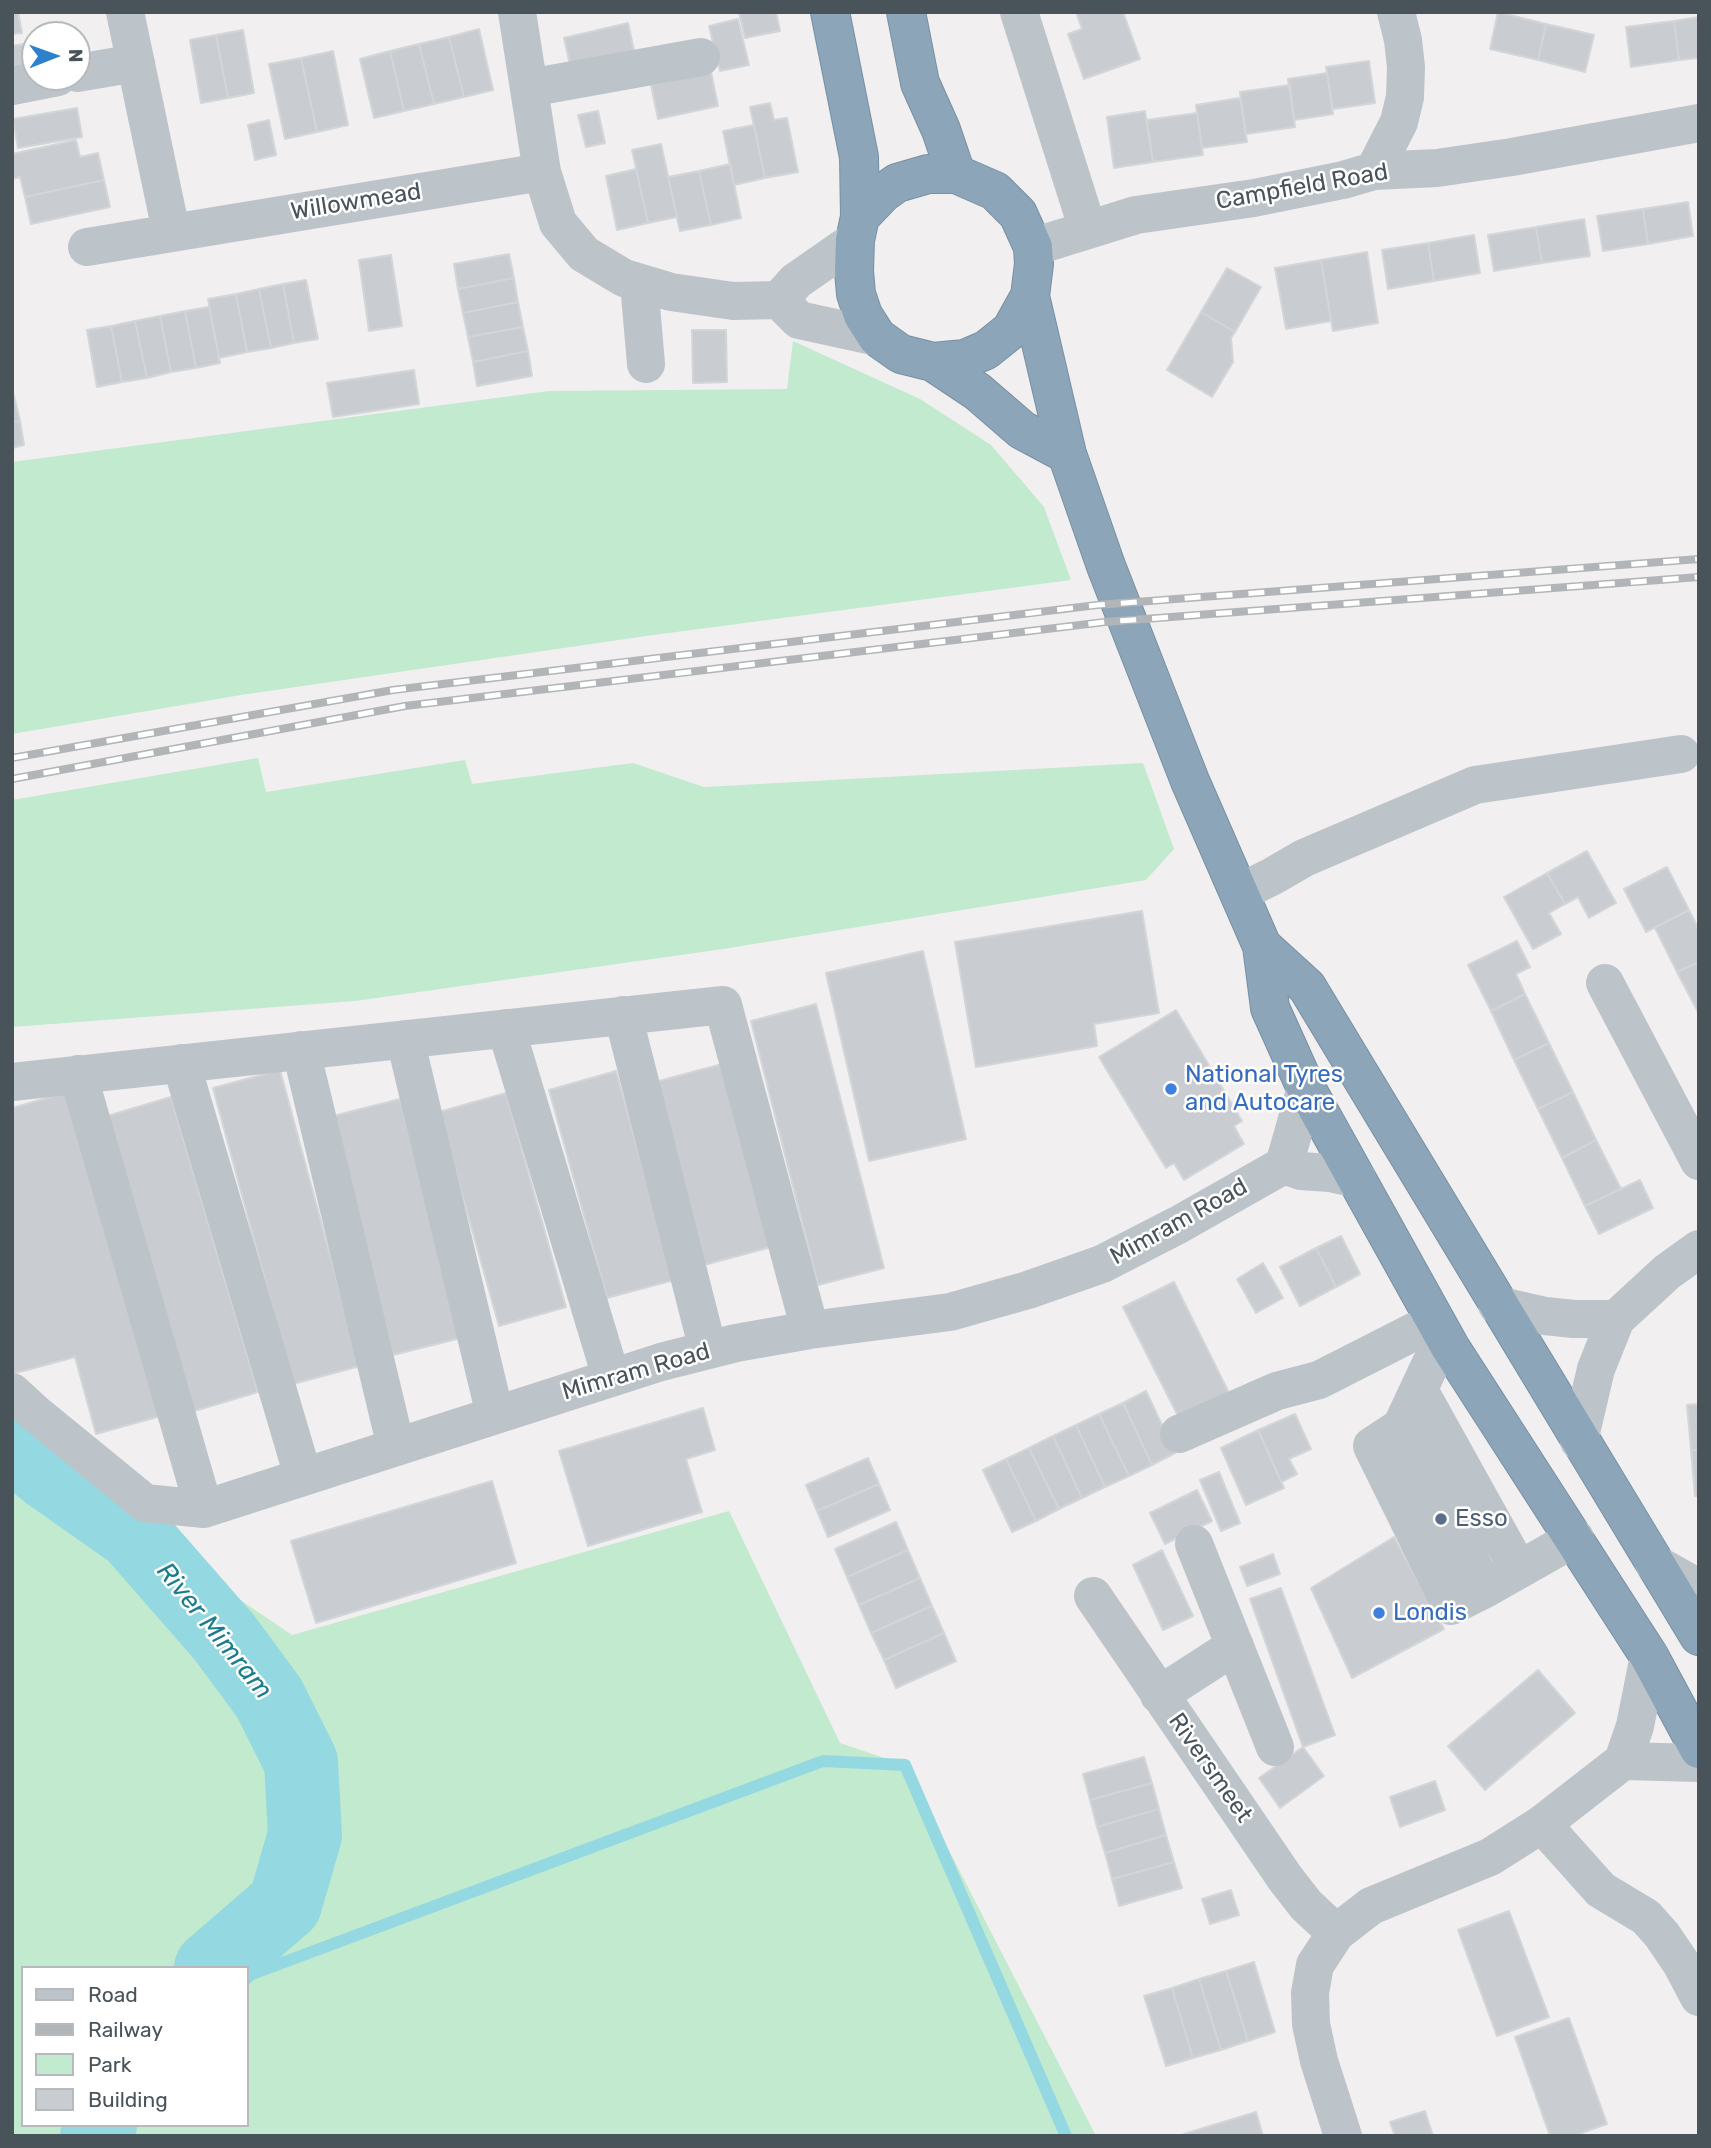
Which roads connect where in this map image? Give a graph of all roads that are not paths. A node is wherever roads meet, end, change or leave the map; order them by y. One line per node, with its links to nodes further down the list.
1 (125, 12): 8 (street)
2 (517, 12): 10 (street)
3 (830, 12): 15 (highway)
4 (906, 12): 14 (highway)
5 (1019, 12): 16 (street)
6 (1396, 12): 12 (street)
7 (701, 57): 10 (street)
8 (136, 62): 9 (street); 17 (street)
9 (91, 71)
10 (529, 88): 13 (street)
11 (1699, 123): 12 (street, Campfield Road)
12 (1374, 171): 16 (street, Campfield Road)
13 (542, 172): 17 (street, Willowmead); 20 (street)
14 (956, 174): 15 (highway); 19 (highway)
15 (858, 229): 22 (street); 23 (highway)
16 (1088, 230): 19 (street, Campfield Road)
17 (171, 232): 18 (street, Willowmead)
18 (87, 247)
19 (1033, 247): 21 (highway)
20 (639, 283): 22 (street); 25 (street)
21 (1030, 296): 24 (highway); 26 (highway)
22 (779, 300): 23 (street)
23 (877, 337): 24 (highway)
24 (933, 362): 26 (highway)
25 (646, 364)
26 (1066, 454): 28 (highway)
27 (1681, 754): 28 (street)
28 (1239, 893): 29 (highway)
29 (1262, 946): 38 (highway); 43 (highway)
30 (1605, 984): 39 (street)
31 (623, 1016): 32 (street); 45 (street); 47 (street)
32 (506, 1028): 33 (street); 48 (street)
33 (405, 1039): 34 (street); 51 (street)
34 (301, 1051): 35 (street); 54 (street)
35 (181, 1063): 36 (street); 55 (street)
36 (78, 1074): 37 (street); 56 (street)
37 (12, 1082)
38 (1306, 1088): 40 (street); 41 (highway)
39 (1699, 1161)
40 (1284, 1164): 41 (street); 45 (street, Mimram Road)
41 (1357, 1179): 46 (highway)
42 (1699, 1248): 44 (street)
43 (1497, 1305): 44 (street); 53 (highway)
44 (1616, 1319): 53 (street)
45 (810, 1330): 47 (street, Mimram Road)
46 (1443, 1334): 49 (street); 52 (street); 57 (highway)
47 (708, 1350): 48 (street, Mimram Road)
48 (611, 1377): 51 (street, Mimram Road)
49 (1419, 1390): 60 (street); 60 (street)
50 (12, 1392): 56 (street, Mimram Road)
51 (495, 1415): 54 (street, Mimram Road)
52 (1179, 1434)
53 (1579, 1441): 59 (highway)
54 (396, 1447): 55 (street, Mimram Road)
55 (303, 1476): 56 (street, Mimram Road)
56 (204, 1509)
57 (1575, 1538): 60 (street); 65 (highway)
58 (1194, 1544): 64 (street)
59 (1654, 1563): 61 (street); 63 (highway)
60 (1519, 1570)
61 (1699, 1588)
62 (1093, 1595): 66 (street, Riversmeet)
63 (1699, 1636)
64 (1235, 1646): 66 (street); 67 (street)
65 (1649, 1656): 68 (highway); 69 (street)
66 (1159, 1695): 72 (street, Riversmeet)
67 (1275, 1746)
68 (1699, 1749)
69 (1623, 1761): 70 (street); 71 (street)
70 (1699, 1763)
71 (1542, 1824): 72 (street); 73 (street)
72 (1336, 1933): 74 (street)
73 (1699, 1997)
74 (1343, 2136)

